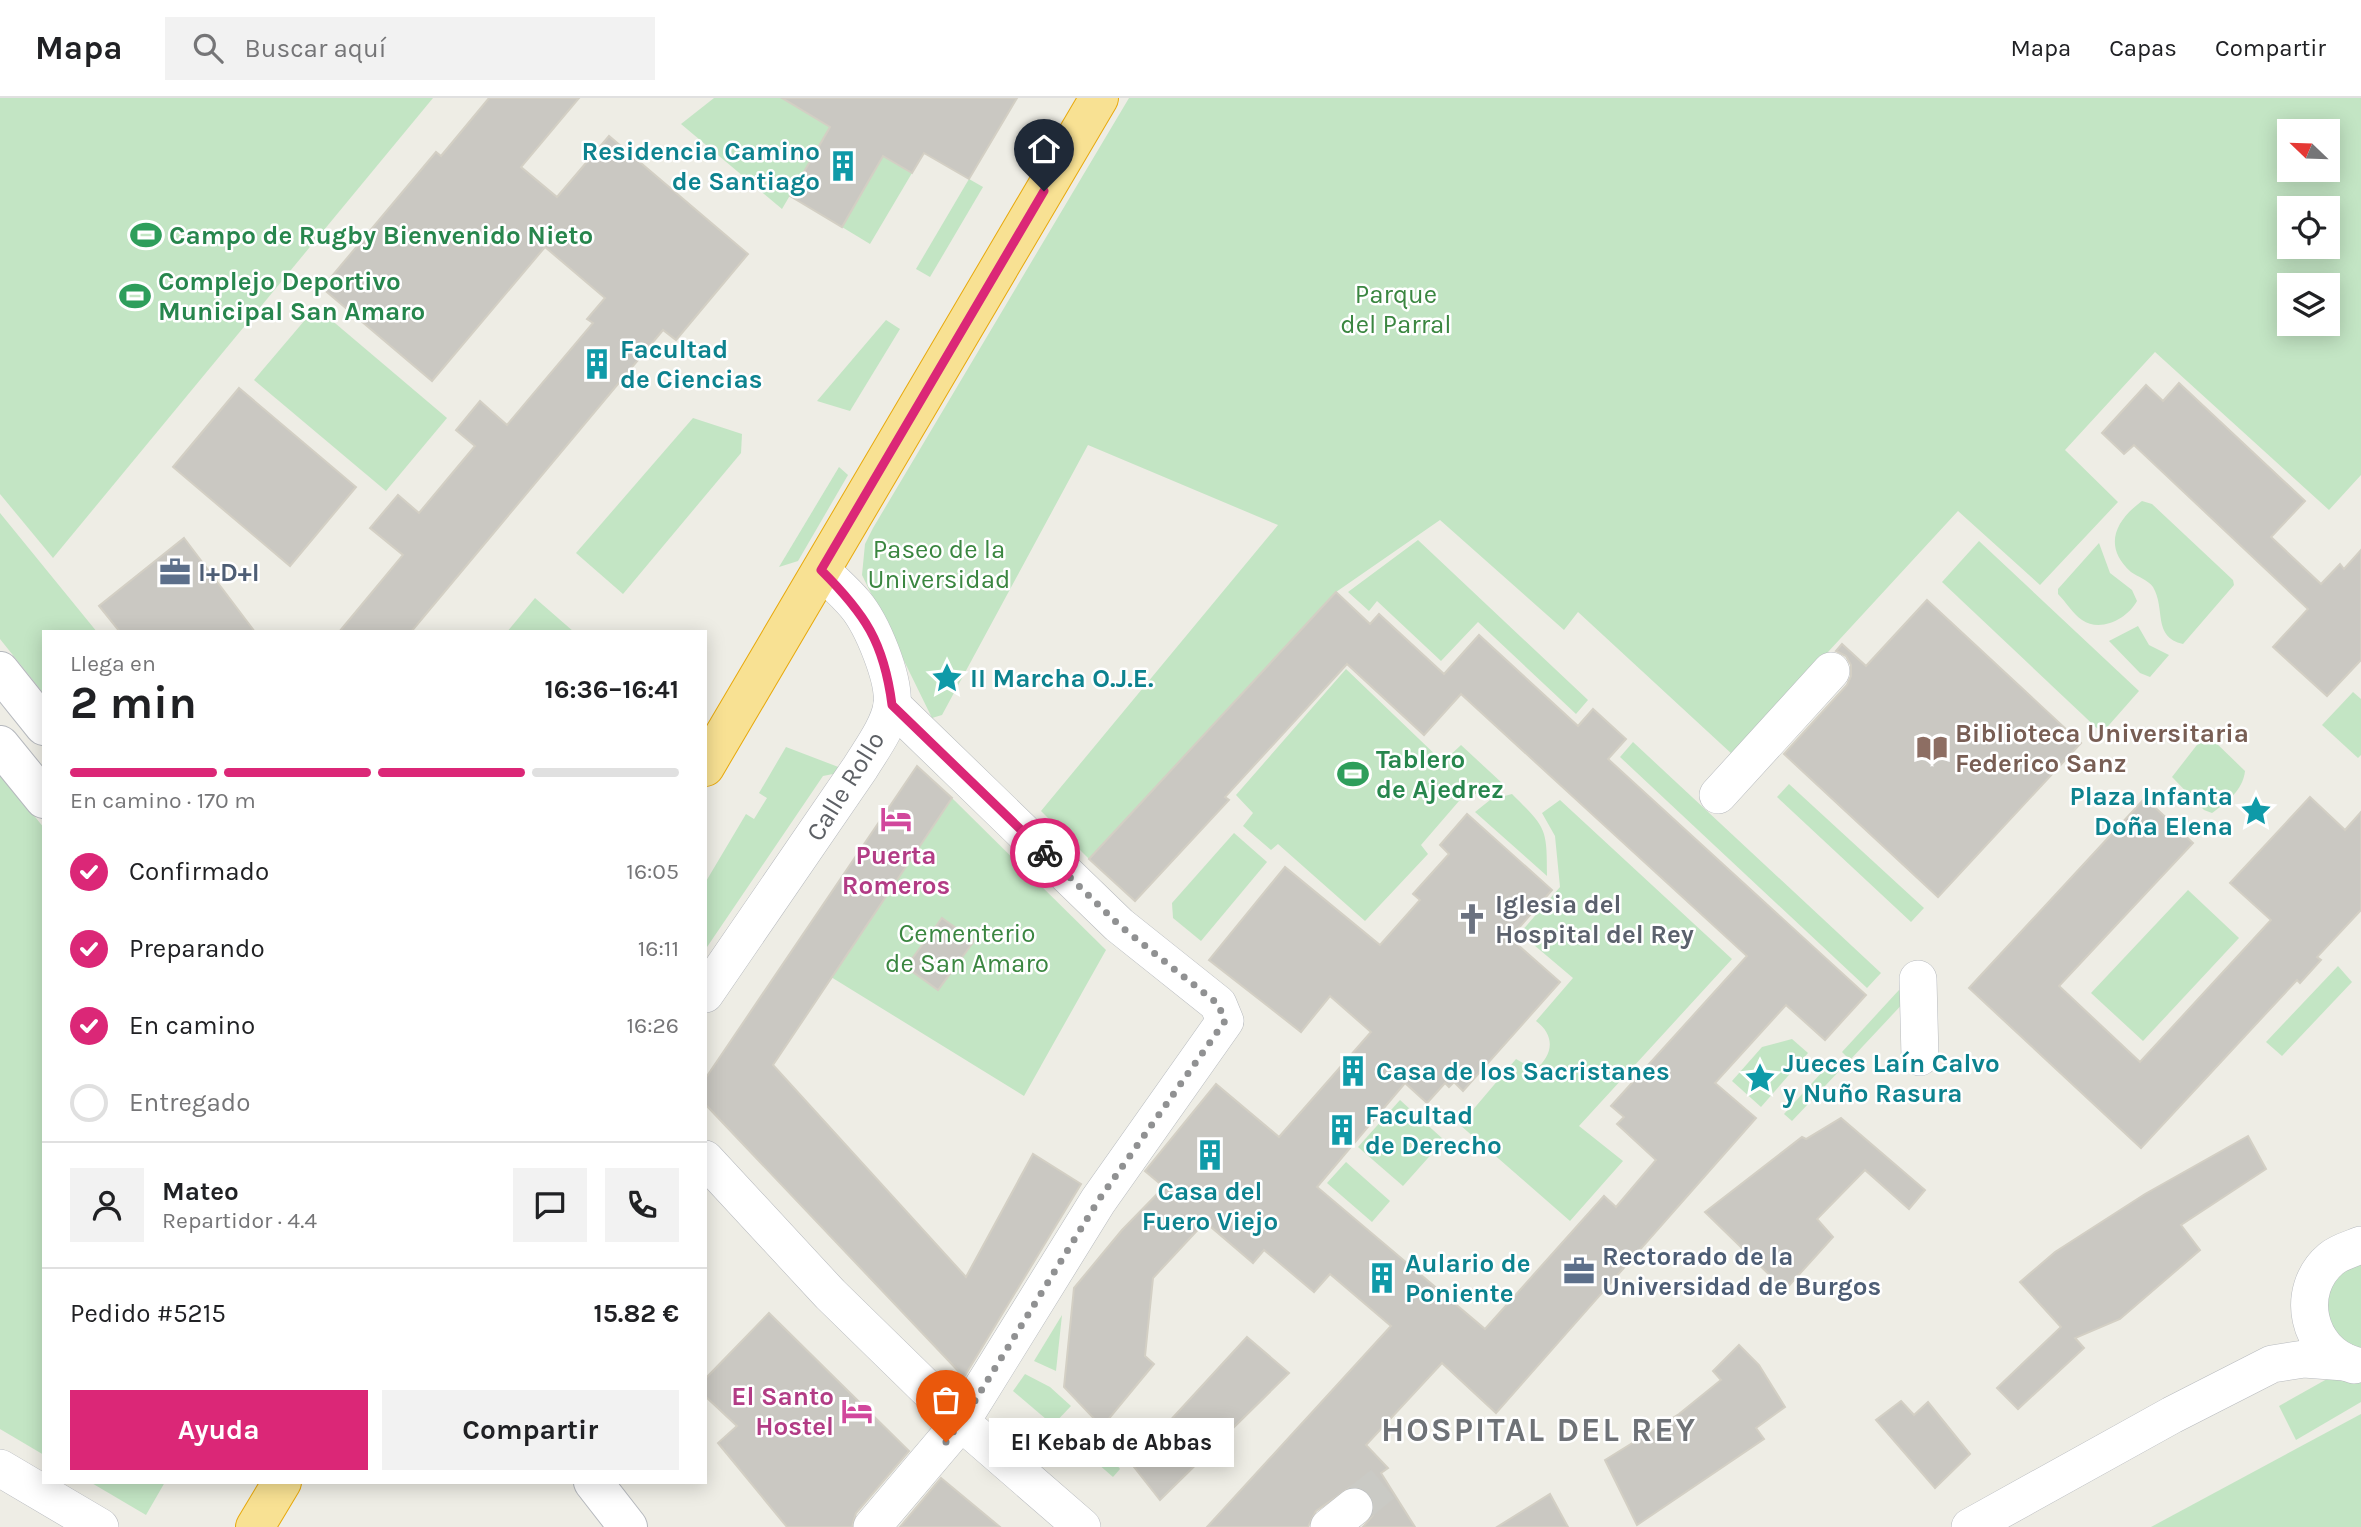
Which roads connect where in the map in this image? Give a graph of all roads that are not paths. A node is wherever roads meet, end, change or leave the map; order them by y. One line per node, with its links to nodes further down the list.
1 (1099, 98): 2 (highway)
2 (821, 570): 5 (street, Calle Rollo); 8 (highway)
3 (0, 671): 6 (main road)
4 (1831, 671): 9 (street)
5 (892, 705): 12 (street, Calle Rollo); 19 (street)
6 (42, 724)
7 (0, 745): 10 (main road)
8 (707, 764)
9 (1718, 795)
10 (42, 797)
11 (1919, 979): 13 (street)
12 (707, 991)
13 (1920, 1057)
14 (707, 1161): 19 (street)
15 (2361, 1245): 16 (street)
16 (2309, 1316): 17 (street); 18 (street)
17 (2272, 1364): 18 (street); 28 (street)
18 (2353, 1365)
19 (961, 1423): 26 (street); 27 (street)
20 (0, 1468): 23 (street)
21 (281, 1484): 24 (highway)
22 (595, 1484): 25 (main road)
23 (100, 1527)
24 (255, 1527)
25 (628, 1527)
26 (872, 1527)
27 (1082, 1527)
28 (1970, 1527)

